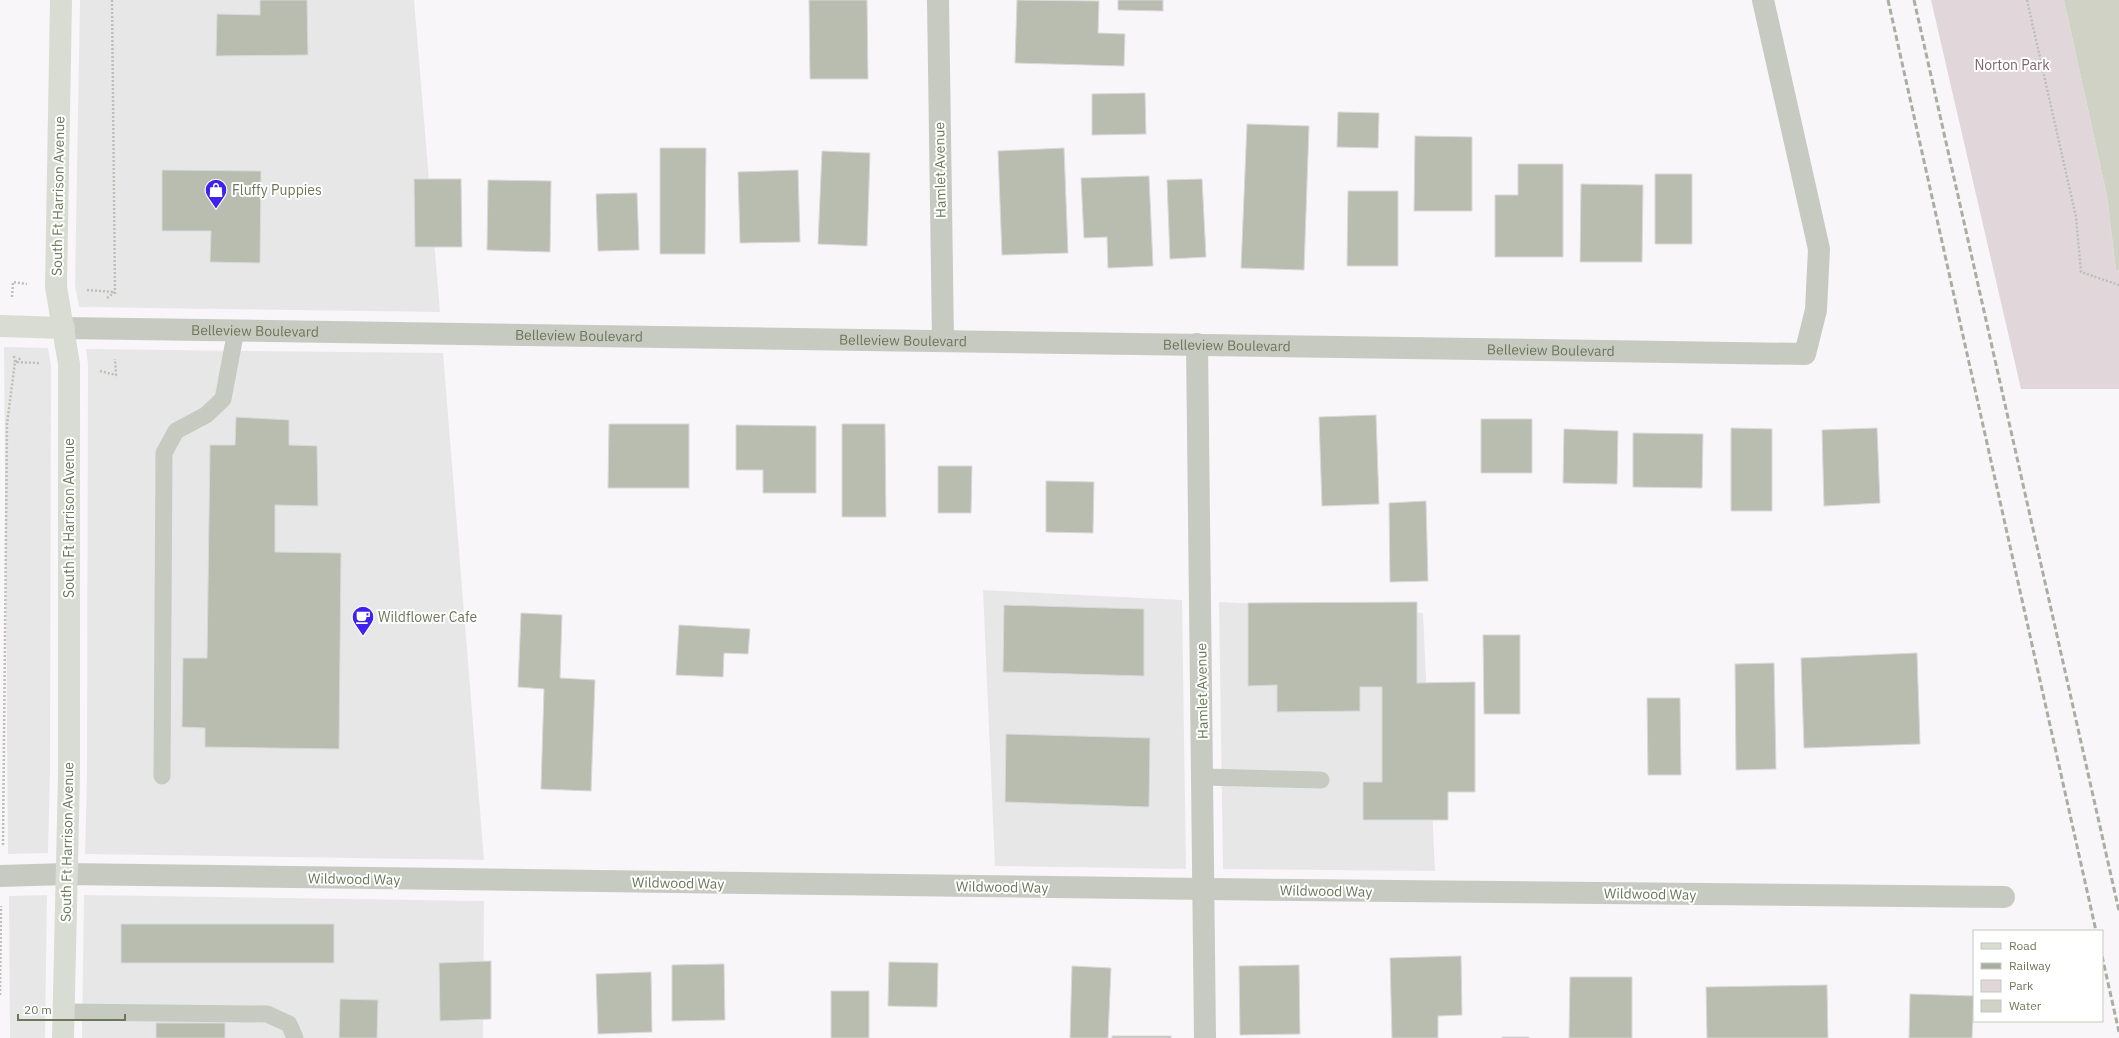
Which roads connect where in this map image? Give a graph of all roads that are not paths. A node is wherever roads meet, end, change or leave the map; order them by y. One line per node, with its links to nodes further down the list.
1 (61, 0): 5 (main road, South Ft Harrison Avenue)
2 (938, 0): 7 (street, Hamlet Avenue)
3 (1763, 0): 8 (street, Belleview Boulevard)
4 (0, 326): 5 (main road, Belleview Boulevard)
5 (64, 328): 6 (street, Belleview Boulevard); 12 (main road, South Ft Harrison Avenue)
6 (236, 330): 7 (street, Belleview Boulevard); 9 (lane)
7 (943, 340): 8 (street, Belleview Boulevard)
8 (1197, 344): 10 (street, Hamlet Avenue)
9 (162, 776)
10 (1204, 778): 11 (lane); 14 (street, Hamlet Avenue)
11 (1321, 780)
12 (66, 874): 13 (street, Wildwood Way); 14 (street, Wildwood Way); 16 (main road, South Ft Harrison Avenue)
13 (1, 876)
14 (1204, 889): 15 (street, Wildwood Way); 19 (street, Hamlet Avenue)
15 (2004, 897)
16 (64, 1012): 17 (main road, South Ft Harrison Avenue); 18 (lane)
17 (63, 1038)
18 (295, 1038)
19 (1205, 1038)

